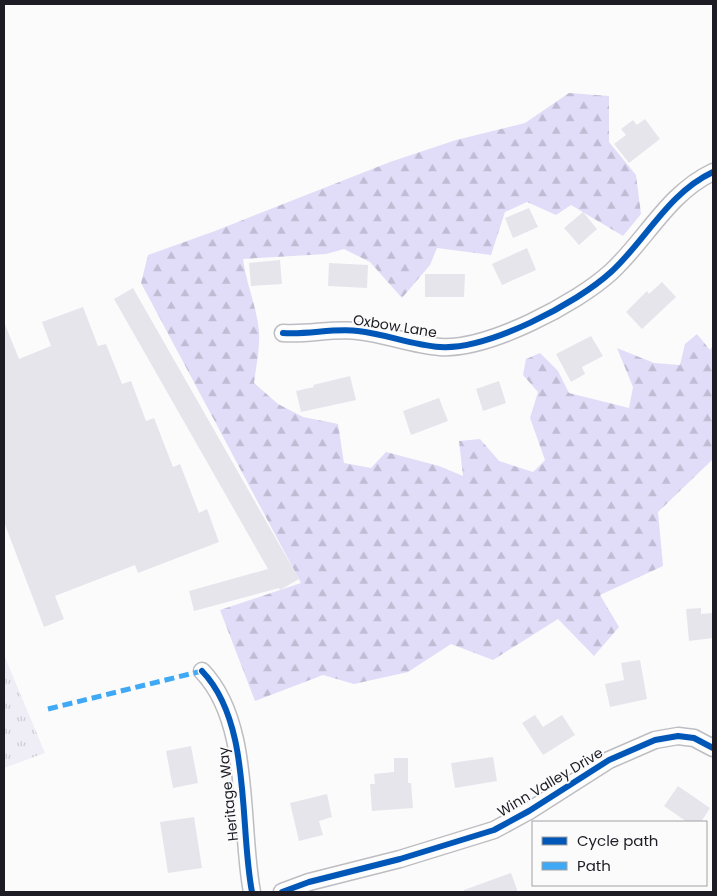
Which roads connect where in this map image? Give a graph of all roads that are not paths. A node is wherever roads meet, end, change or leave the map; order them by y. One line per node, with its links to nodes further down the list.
1 (713, 172): 2 (street, Oxbow Lane)
2 (283, 333)
3 (202, 671): 5 (street, Heritage Way)
4 (713, 748): 6 (street, Winn Valley Drive)
5 (252, 892)
6 (282, 892)

